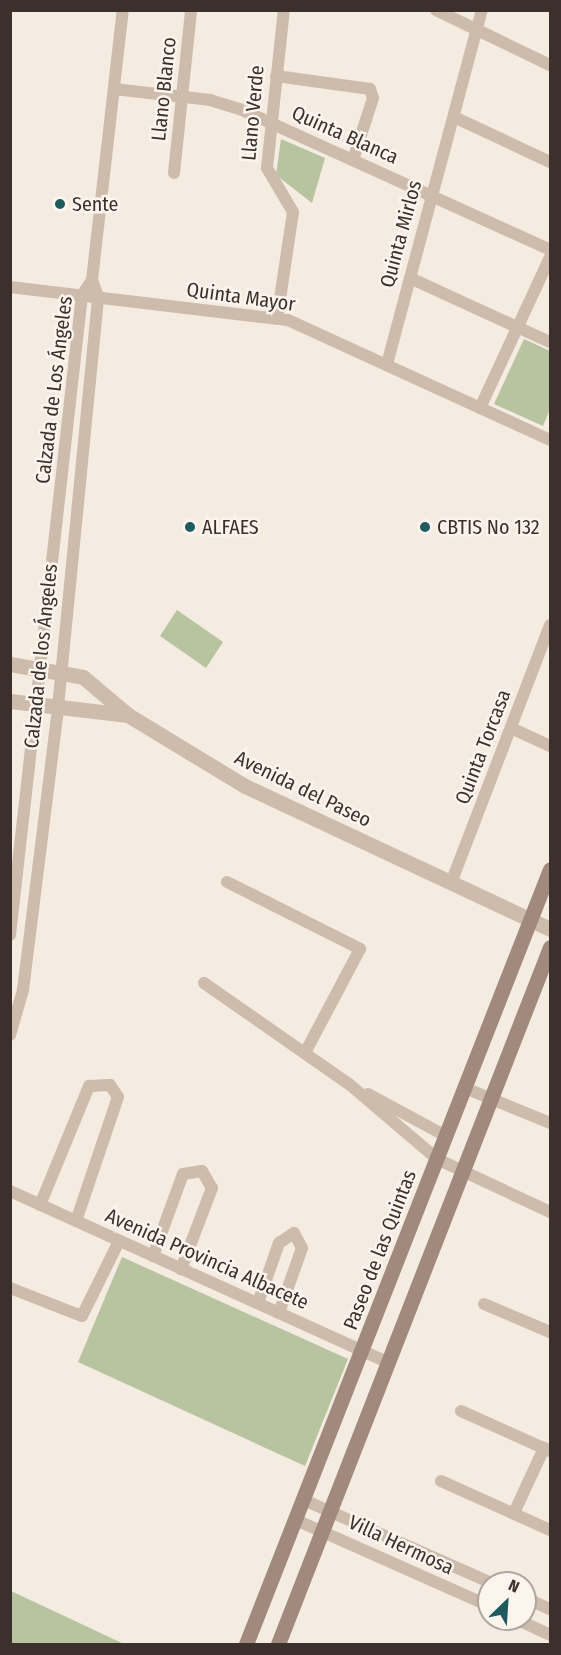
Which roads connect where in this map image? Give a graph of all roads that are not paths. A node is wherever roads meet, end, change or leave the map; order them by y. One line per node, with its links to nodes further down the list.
1 (123, 10): 9 (street, Calzada de Los Ángeles)
2 (191, 10): 10 (street, Llano Blanco)
3 (284, 10): 8 (street, Llano Verde)
4 (436, 10): 6 (street)
5 (482, 10): 6 (street, Quinta Mirlos)
6 (477, 31): 7 (street); 11 (street, Quinta Mirlos)
7 (550, 64)
8 (276, 76): 12 (street, Llano Verde); 13 (street)
9 (114, 89): 10 (street, Quinta Blanca); 20 (street, Calzada de Los Ángeles)
10 (182, 97): 12 (street, Quinta Blanca); 15 (street, Llano Blanco)
11 (454, 117): 14 (street); 16 (street, Quinta Mirlos)
12 (270, 122): 13 (street, Quinta Blanca); 24 (street, Llano Verde)
13 (353, 160): 16 (street, Quinta Blanca)
14 (550, 162)
15 (174, 172)
16 (431, 195): 17 (street, Quinta Blanca); 19 (street, Quinta Mirlos)
17 (550, 250)
18 (550, 257): 25 (street)
19 (410, 278): 25 (street); 27 (street, Quinta Mirlos)
20 (93, 280): 22 (street, Calzada de Los Ángeles); 23 (street, Calzada de los Ángeles)
21 (10, 287): 22 (street, Quinta Mayor)
22 (82, 295): 23 (street, Quinta Mayor); 33 (street, Calzada de Los Ángeles)
23 (98, 297): 24 (street, Quinta Mayor); 34 (street, Calzada de los Ángeles)
24 (277, 319): 27 (street, Quinta Mayor)
25 (518, 327): 26 (street); 28 (street)
26 (550, 342)
27 (387, 364): 28 (street, Quinta Mayor)
28 (480, 408): 30 (street, Quinta Mayor)
29 (550, 425): 30 (street)
30 (548, 439)
31 (550, 625): 39 (street, Quinta Torcasa)
32 (10, 664): 33 (street)
33 (40, 666): 34 (street); 36 (street, Calzada de Los Ángeles)
34 (61, 669): 37 (street, Calzada de los Ángeles); 38 (street)
35 (10, 700): 36 (street, Avenida del Paseo)
36 (36, 704): 37 (street, Avenida del Paseo); 46 (street, Calzada de los Ángeles)
37 (58, 707): 38 (street, Avenida del Paseo); 49 (street, Calzada de los Ángeles)
38 (128, 715): 43 (street, Avenida del Paseo)
39 (511, 728): 40 (street); 43 (street, Quinta Torcasa)
40 (550, 746)
41 (550, 869): 44 (main road, Paseo de las Quintas)
42 (227, 882): 50 (street)
43 (451, 883): 44 (street, Avenida del Paseo)
44 (531, 920): 45 (street, Avenida del Paseo); 52 (main road, Paseo de las Quintas)
45 (550, 929)
46 (10, 935)
47 (550, 947): 53 (main road)
48 (204, 983): 50 (street)
49 (10, 1035)
50 (305, 1053): 51 (street)
51 (349, 1084): 55 (street); 56 (street)
52 (465, 1088): 53 (street); 55 (main road, Paseo de las Quintas)
53 (489, 1097): 54 (street); 57 (main road)
54 (550, 1123)
55 (446, 1136): 56 (main road, Paseo de las Quintas)
56 (437, 1159): 57 (street); 70 (main road, Paseo de las Quintas)
57 (460, 1173): 60 (street); 71 (main road)
58 (10, 1191): 59 (street, Avenida Provincia Albacete)
59 (40, 1205): 61 (street, Avenida Provincia Albacete); 61 (street)
60 (550, 1212)
61 (76, 1221): 62 (street, Avenida Provincia Albacete)
62 (119, 1240): 63 (street, Avenida Provincia Albacete); 65 (street)
63 (153, 1256): 64 (street, Avenida Provincia Albacete); 64 (street)
64 (180, 1269): 66 (street, Avenida Provincia Albacete)
65 (10, 1288)
66 (258, 1304): 68 (street, Avenida Provincia Albacete); 68 (street)
67 (484, 1304): 69 (street)
68 (279, 1313): 70 (street, Avenida Provincia Albacete)
69 (550, 1332)
70 (363, 1351): 71 (street, Avenida Provincia Albacete); 75 (main road, Paseo de las Quintas)
71 (387, 1362): 76 (main road)
72 (461, 1411): 73 (street)
73 (547, 1449): 77 (street)
74 (441, 1481): 77 (street)
75 (304, 1500): 76 (street, Villa Hermosa); 78 (main road, Paseo de las Quintas)
76 (329, 1512): 79 (main road); 81 (street, Villa Hermosa)
77 (514, 1513): 80 (street)
78 (296, 1520): 79 (street, Villa Hermosa); 83 (main road, Paseo de las Quintas)
79 (322, 1530): 82 (street, Villa Hermosa); 84 (main road)
80 (550, 1530)
81 (477, 1577)
82 (477, 1601)
83 (246, 1644)
84 (278, 1644)

